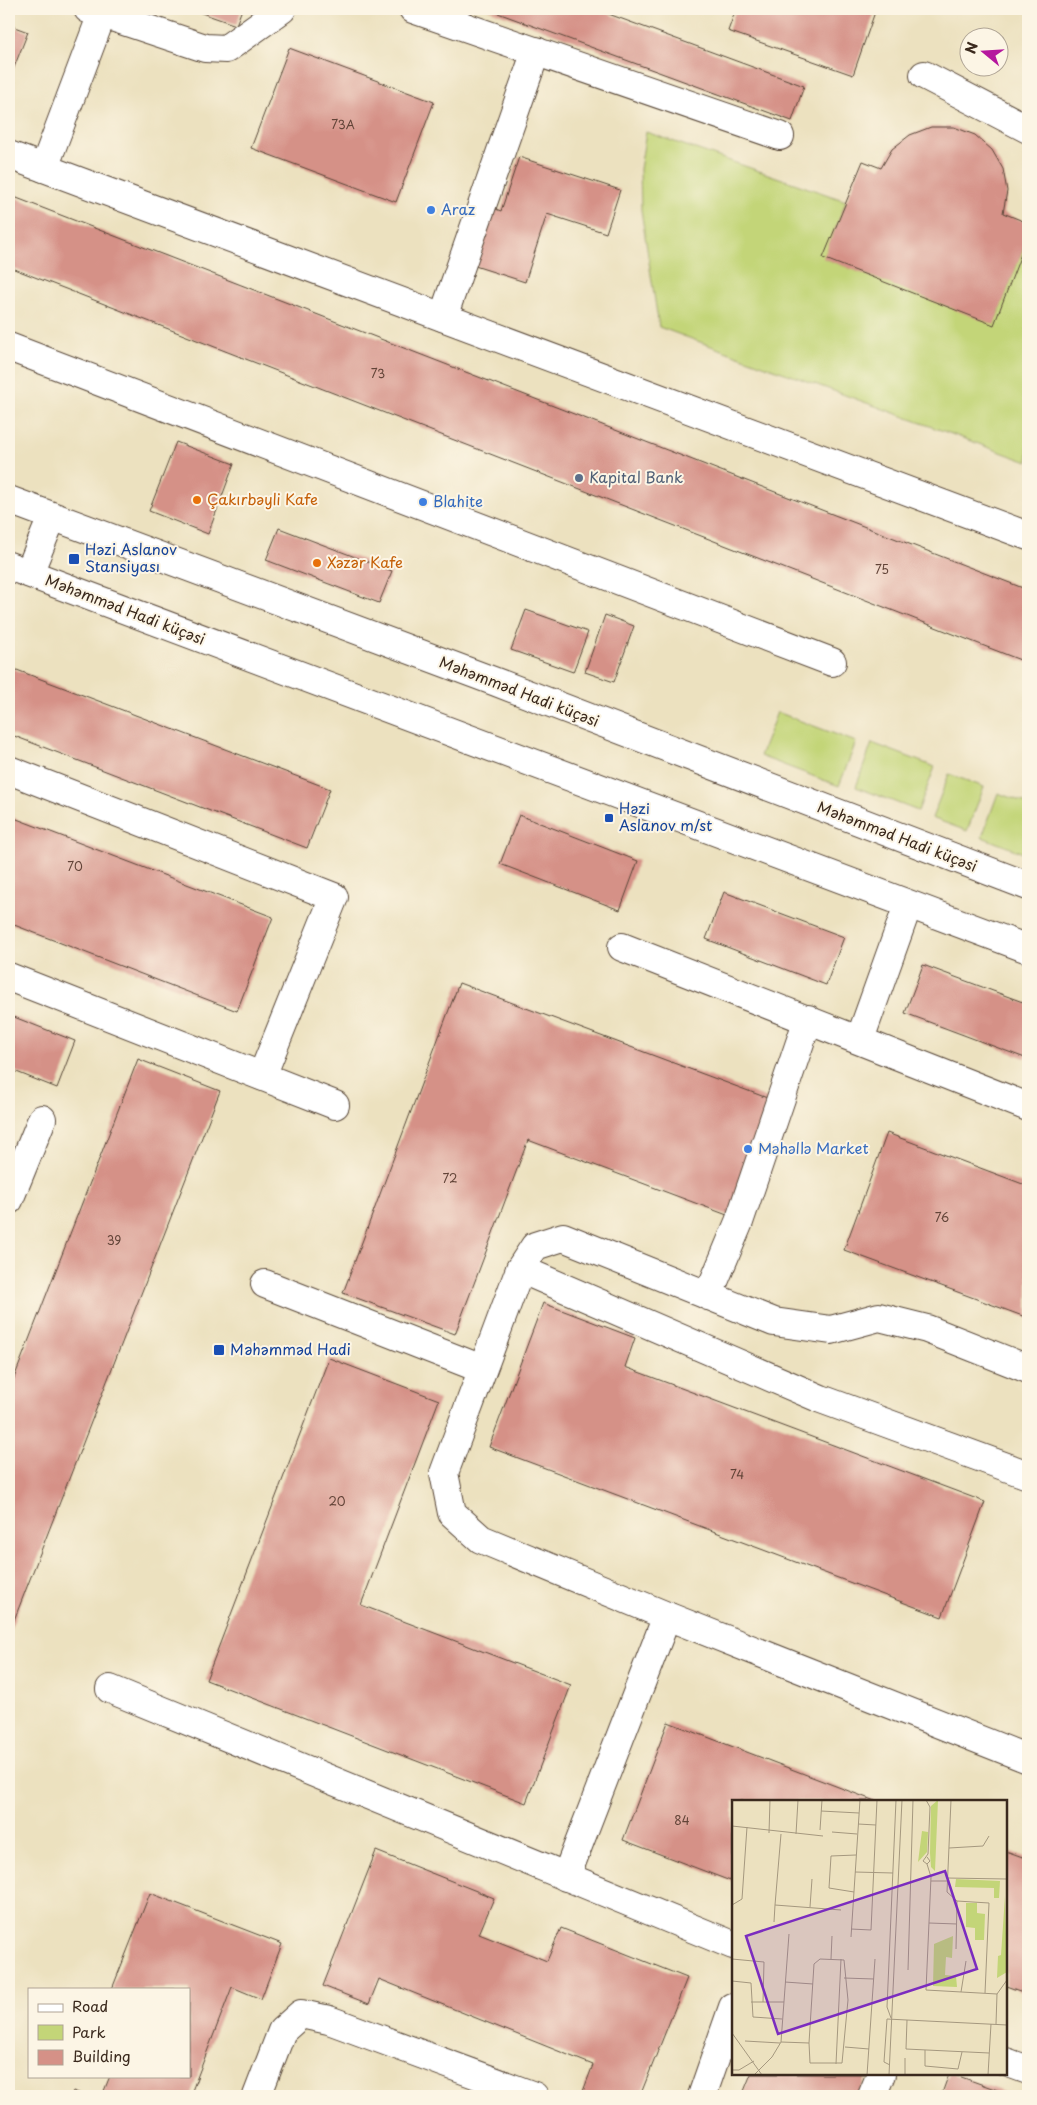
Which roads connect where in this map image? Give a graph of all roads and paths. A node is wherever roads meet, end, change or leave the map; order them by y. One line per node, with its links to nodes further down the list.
1 (282, 9): 3 (street)
2 (413, 9): 4 (street)
3 (95, 11): 9 (street)
4 (536, 51): 7 (street); 10 (street)
5 (924, 75): 6 (street)
6 (1028, 129)
7 (780, 136)
8 (9, 156): 9 (street)
9 (44, 168): 10 (street)
10 (443, 317): 14 (street)
11 (9, 347): 16 (street)
12 (9, 500): 13 (street, Məhəmməd Hadi küçəsi)
13 (52, 517): 15 (street); 18 (street, Məhəmməd Hadi küçəsi)
14 (1028, 536)
15 (19, 569): 19 (street, Məhəmməd Hadi küçəsi)
16 (832, 662)
17 (9, 770): 25 (street)
18 (1028, 886)
19 (908, 905): 21 (street, Məhəmməd Hadi küçəsi); 24 (street)
20 (622, 947): 23 (street)
21 (1028, 950)
22 (9, 977): 25 (street)
23 (808, 1019): 24 (street); 32 (street)
24 (860, 1039): 27 (street)
25 (262, 1076): 26 (street)
26 (335, 1105)
27 (1028, 1107)
28 (42, 1118): 29 (street)
29 (9, 1200)
30 (520, 1269): 32 (street); 34 (street); 35 (street)
31 (265, 1284): 34 (street)
32 (708, 1296): 33 (street)
33 (1028, 1369)
34 (482, 1370): 36 (street)
35 (1028, 1475)
36 (666, 1616): 38 (street); 39 (street)
37 (110, 1689): 39 (street)
38 (1028, 1759)
39 (566, 1876): 40 (street)
40 (732, 1945)
41 (732, 2010): 47 (street)
42 (1007, 2062): 43 (street)
43 (1028, 2070)
44 (881, 2075): 48 (street)
45 (257, 2096): 46 (street)
46 (534, 2096)
47 (702, 2096)
48 (872, 2096)

